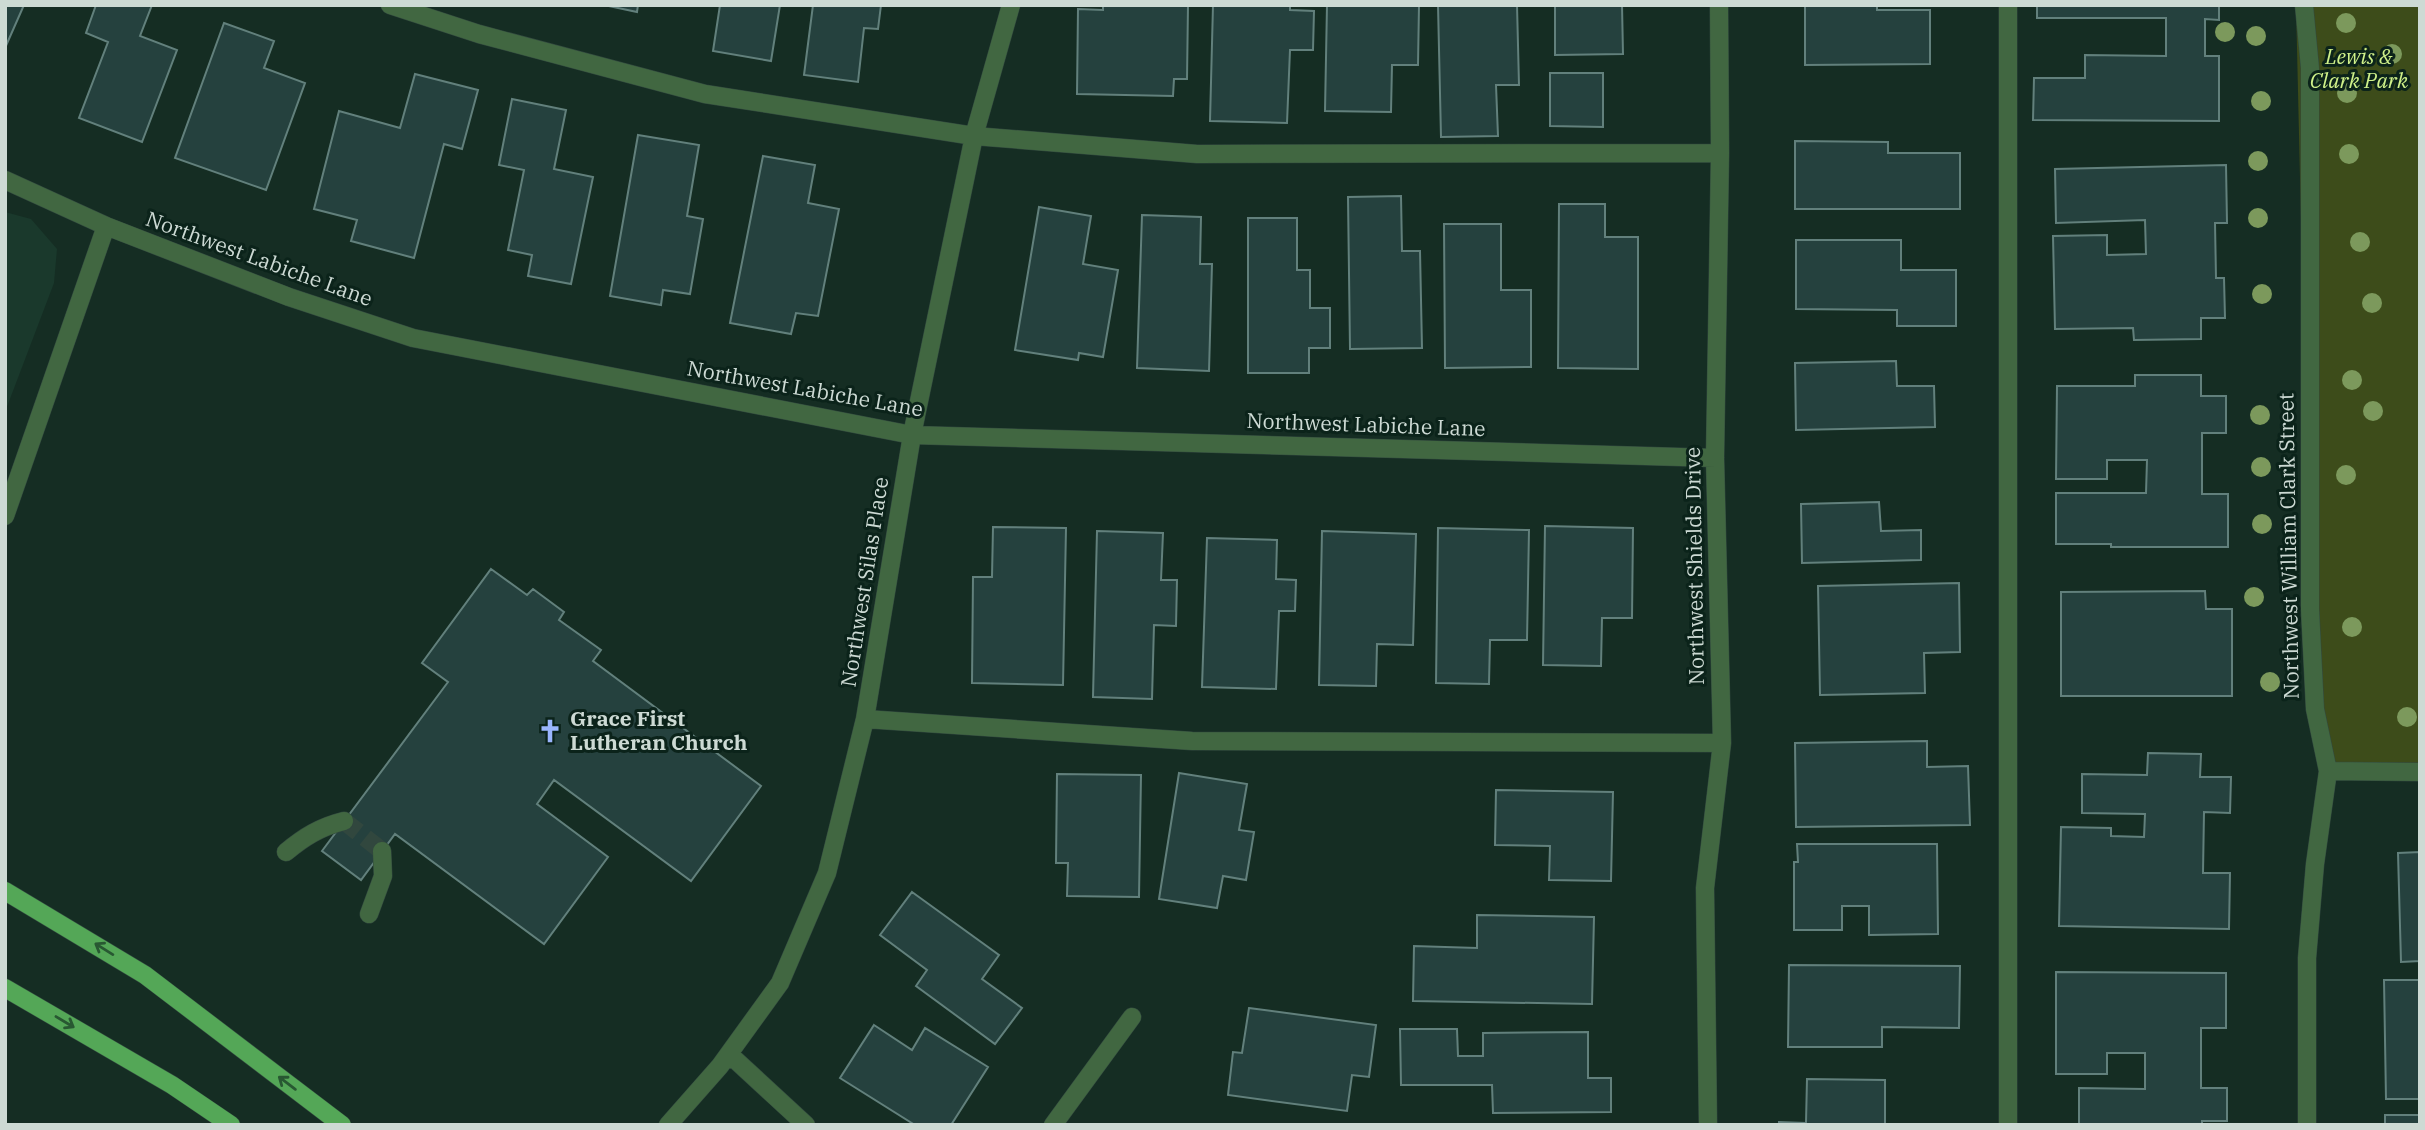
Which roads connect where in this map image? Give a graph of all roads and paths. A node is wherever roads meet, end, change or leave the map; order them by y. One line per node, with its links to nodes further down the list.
1 (390, 5): 6 (street)
2 (1011, 5): 6 (street, Northwest Silas Place)
3 (1720, 5): 7 (street, Northwest Shields Drive)
4 (2008, 5): 31 (street)
5 (2304, 5): 15 (street, Northwest William Clark Street)
6 (974, 136): 7 (street); 10 (street, Northwest Silas Place)
7 (1720, 153): 11 (street, Northwest Shields Drive)
8 (5, 180): 9 (street, Northwest Labiche Lane)
9 (106, 226): 10 (street, Northwest Labiche Lane); 12 (street)
10 (912, 435): 11 (street, Northwest Labiche Lane); 13 (street, Northwest Silas Place)
11 (1715, 458): 14 (street, Northwest Shields Drive)
12 (5, 516)
13 (866, 719): 14 (street); 24 (street, Northwest Silas Place)
14 (1722, 743): 30 (street, Northwest Shields Drive)
15 (2328, 771): 16 (street); 32 (street, Northwest William Clark Street)
16 (2420, 772)
17 (344, 821): 19 (street)
18 (382, 851): 21 (street)
19 (286, 852)
20 (5, 891): 26 (main road, one-way to 20)
21 (369, 914)
22 (5, 988): 25 (main road, one-way to 25)
23 (1132, 1017): 29 (street)
24 (729, 1054): 27 (street, Northwest Silas Place); 28 (street)
25 (231, 1125)
26 (342, 1125)
27 (668, 1125)
28 (806, 1125)
29 (1053, 1125)
30 (1708, 1125)
31 (2008, 1125)
32 (2307, 1125)

